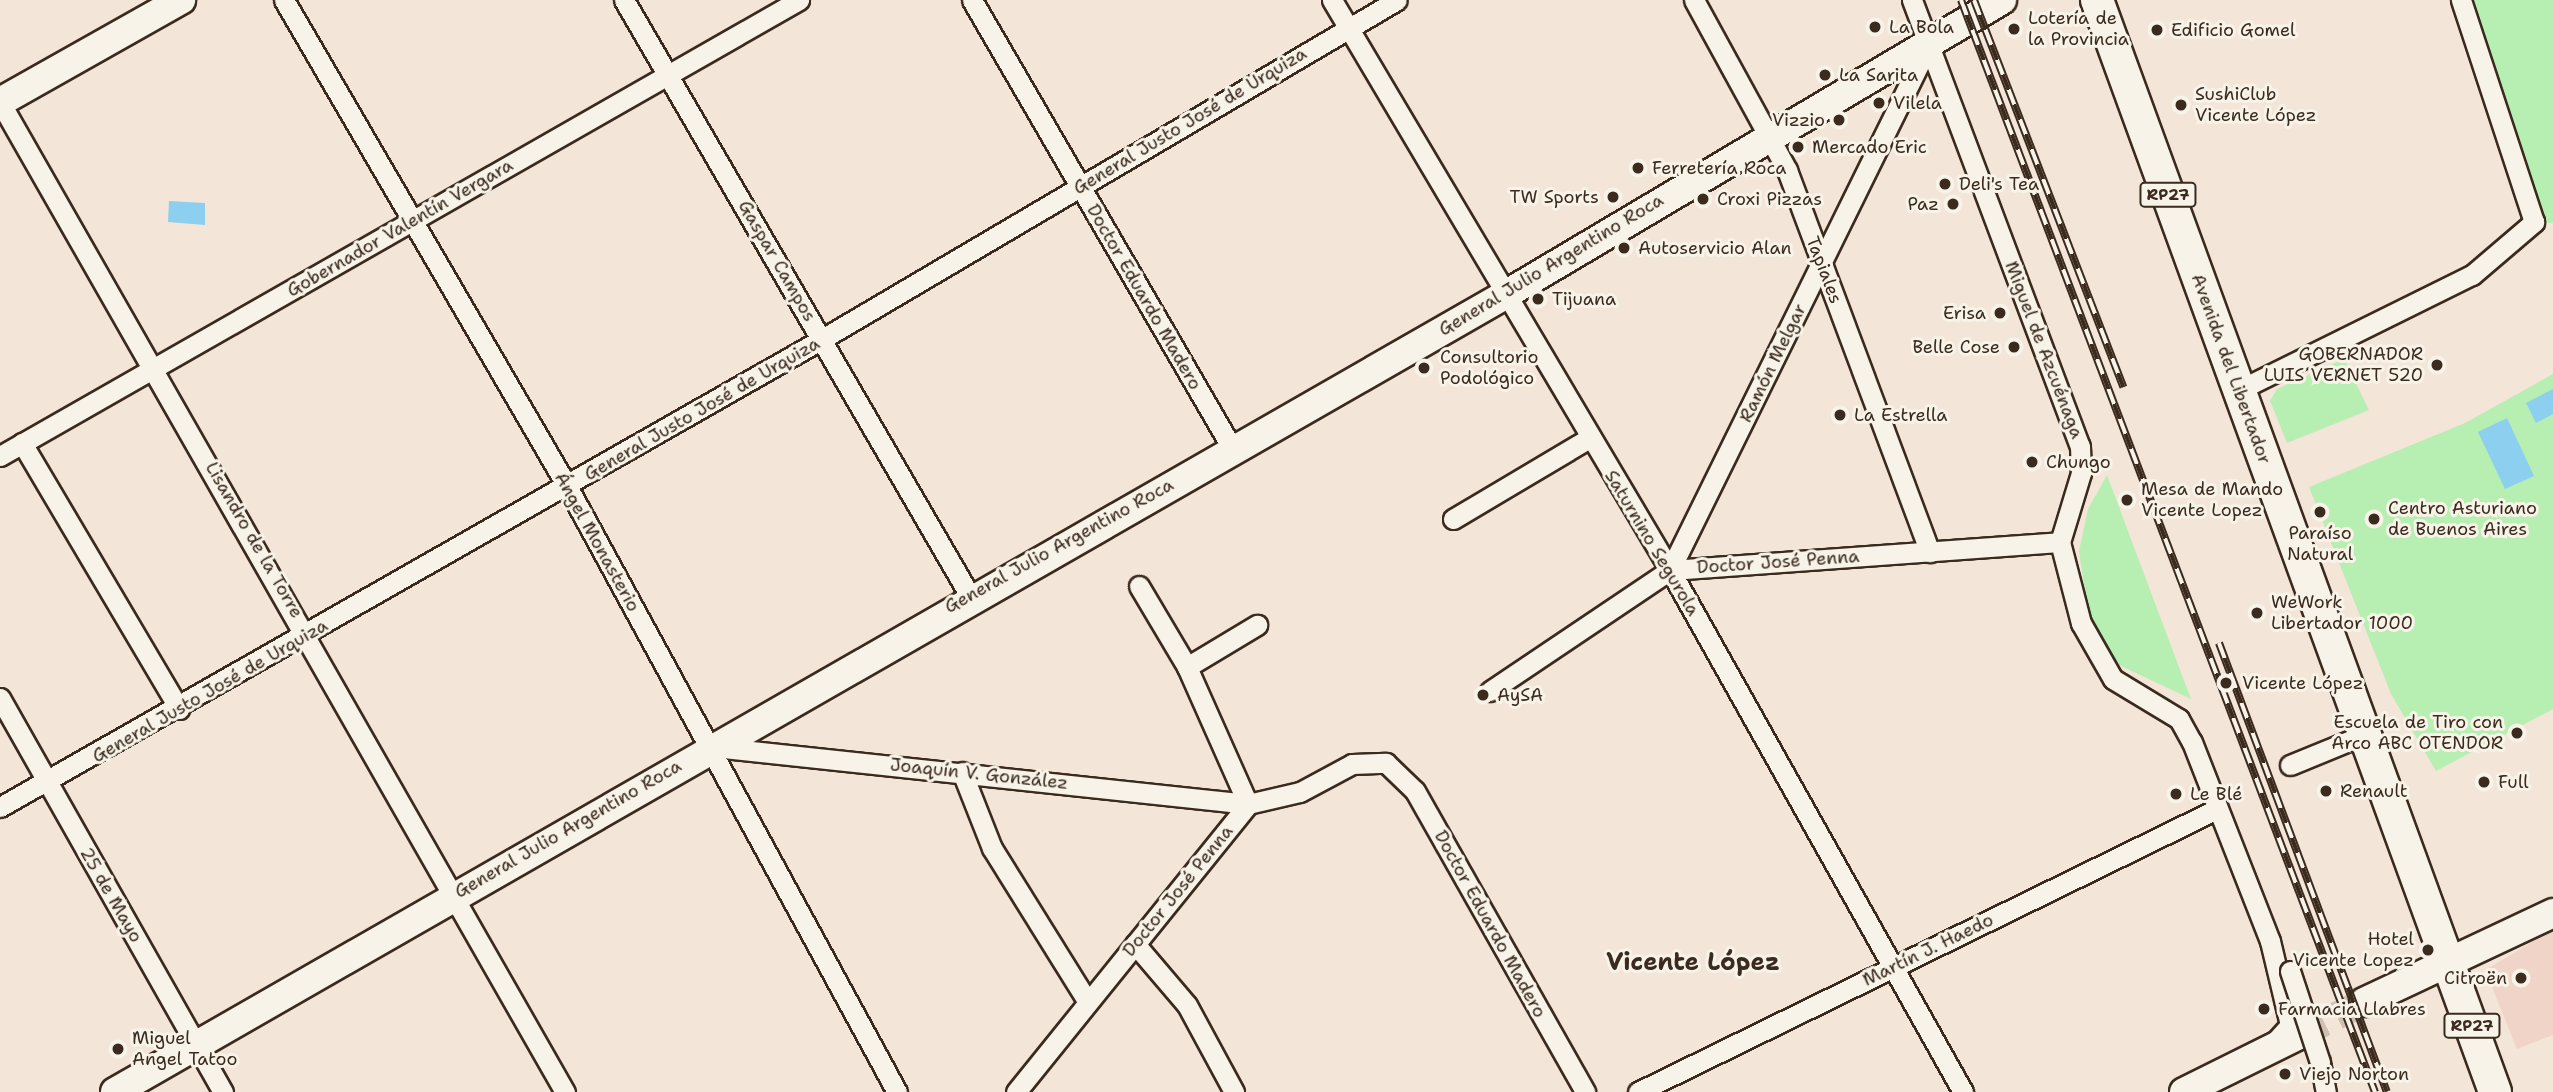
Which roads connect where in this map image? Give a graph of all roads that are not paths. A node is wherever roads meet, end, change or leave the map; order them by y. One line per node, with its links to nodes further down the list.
1 (180, 0): 16 (street)
2 (284, 0): 19 (street, Ángel Monasterio)
3 (624, 0): 15 (street, Gaspar Campos)
4 (799, 0): 15 (street, Gobernador Valentín Vergara)
5 (972, 0): 18 (street, Doctor Eduardo Madero)
6 (1332, 0): 13 (street, Saturnino Segurola)
7 (1397, 0): 13 (street, General Justo José de Urquiza)
8 (1694, 0): 17 (street, Tapiales)
9 (1912, 0): 14 (street, Miguel de Azcuénaga)
10 (2002, 0): 14 (street, General Julio Argentino Roca)
11 (2097, 0): 24 (main road, Avenida del Libertador / RP27)
12 (2461, 0): 24 (street)
13 (1348, 28): 18 (street, General Justo José de Urquiza); 21 (street, Saturnino Segurola)
14 (1930, 42): 17 (street, General Julio Argentino Roca); 20 (street, Ramón Melgar); 31 (street, Miguel de Azcuénaga)
15 (669, 74): 19 (street, Gobernador Valentín Vergara); 22 (street, Gaspar Campos)
16 (0, 102): 23 (street, Lisandro de la Torre)
17 (1771, 135): 20 (street, Tapiales); 21 (street, General Julio Argentino Roca)
18 (1080, 186): 22 (street, General Justo José de Urquiza); 27 (street, Doctor Eduardo Madero)
19 (412, 221): 23 (street, Gobernador Valentín Vergara); 29 (street, Ángel Monasterio)
20 (1822, 265): 32 (street, Tapiales); 33 (street, Ramón Melgar)
21 (1505, 295): 25 (street, Saturnino Segurola); 27 (street, General Julio Argentino Roca)
22 (822, 340): 29 (street, General Justo José de Urquiza); 35 (street, Gaspar Campos)
23 (154, 368): 26 (street, Gobernador Valentín Vergara); 37 (street, Lisandro de la Torre)
24 (2239, 390): 42 (main road, Avenida del Libertador / RP27)
25 (1588, 439): 30 (street); 33 (street, Saturnino Segurola)
26 (22, 443): 28 (street, Gobernador Valentín Vergara); 41 (street)
27 (1232, 449): 35 (street, General Julio Argentino Roca)
28 (0, 456)
29 (567, 486): 37 (street, General Justo José de Urquiza); 43 (street, Ángel Monasterio)
30 (1453, 519)
31 (2060, 542): 32 (street, Doctor José Penna); 49 (street, Miguel de Azcuénaga)
32 (1930, 551): 33 (street, Doctor José Penna)
33 (1671, 570): 39 (street, Doctor José Penna); 55 (street, Saturnino Segurola)
34 (1139, 586): 38 (street)
35 (970, 596): 43 (street, General Julio Argentino Roca)
36 (1257, 625): 38 (street)
37 (309, 635): 41 (street, General Justo José de Urquiza); 50 (street, Lisandro de la Torre)
38 (1187, 667): 47 (street)
39 (1490, 691)
40 (0, 698): 46 (street, 25 de Mayo)
41 (179, 709): 46 (street, General Justo José de Urquiza)
42 (2362, 735): 44 (street); 54 (main road, Avenida del Libertador / RP27)
43 (709, 747): 45 (street, Joaquín V. González); 50 (street, General Julio Argentino Roca); 61 (street, Ángel Monasterio)
44 (2290, 765)
45 (962, 772): 47 (street, Joaquín V. González); 56 (street)
46 (48, 783): 48 (street, General Justo José de Urquiza); 59 (street, 25 de Mayo)
47 (1248, 804): 53 (street, Doctor José Penna); 67 (street, Doctor Eduardo Madero)
48 (0, 807)
49 (2217, 809): 52 (street, Miguel de Azcuénaga); 55 (street, Martín J. Haedo)
50 (455, 895): 59 (street, General Julio Argentino Roca); 64 (street, Lisandro de la Torre)
51 (2553, 913): 54 (street)
52 (2270, 942): 60 (street, Miguel de Azcuénaga); 71 (street, Miguel de Azcuénaga, bridge)
53 (1135, 944): 56 (street, Doctor José Penna); 66 (street)
54 (2448, 960): 57 (street); 72 (main road, Avenida del Libertador / RP27)
55 (1894, 967): 68 (street, Martín J. Haedo); 69 (street, Saturnino Segurola)
56 (1088, 1002): 65 (street, Doctor José Penna)
57 (2364, 1002)
58 (2299, 1035): 60 (street)
59 (196, 1044): 62 (street, General Julio Argentino Roca); 63 (street, 25 de Mayo)
60 (2263, 1052): 70 (street)
61 (894, 1091)
62 (115, 1092)
63 (223, 1092)
64 (565, 1092)
65 (1016, 1092)
66 (1234, 1092)
67 (1585, 1092)
68 (1638, 1092)
69 (1963, 1092)
70 (2184, 1092)
71 (2326, 1092)
72 (2496, 1092)

